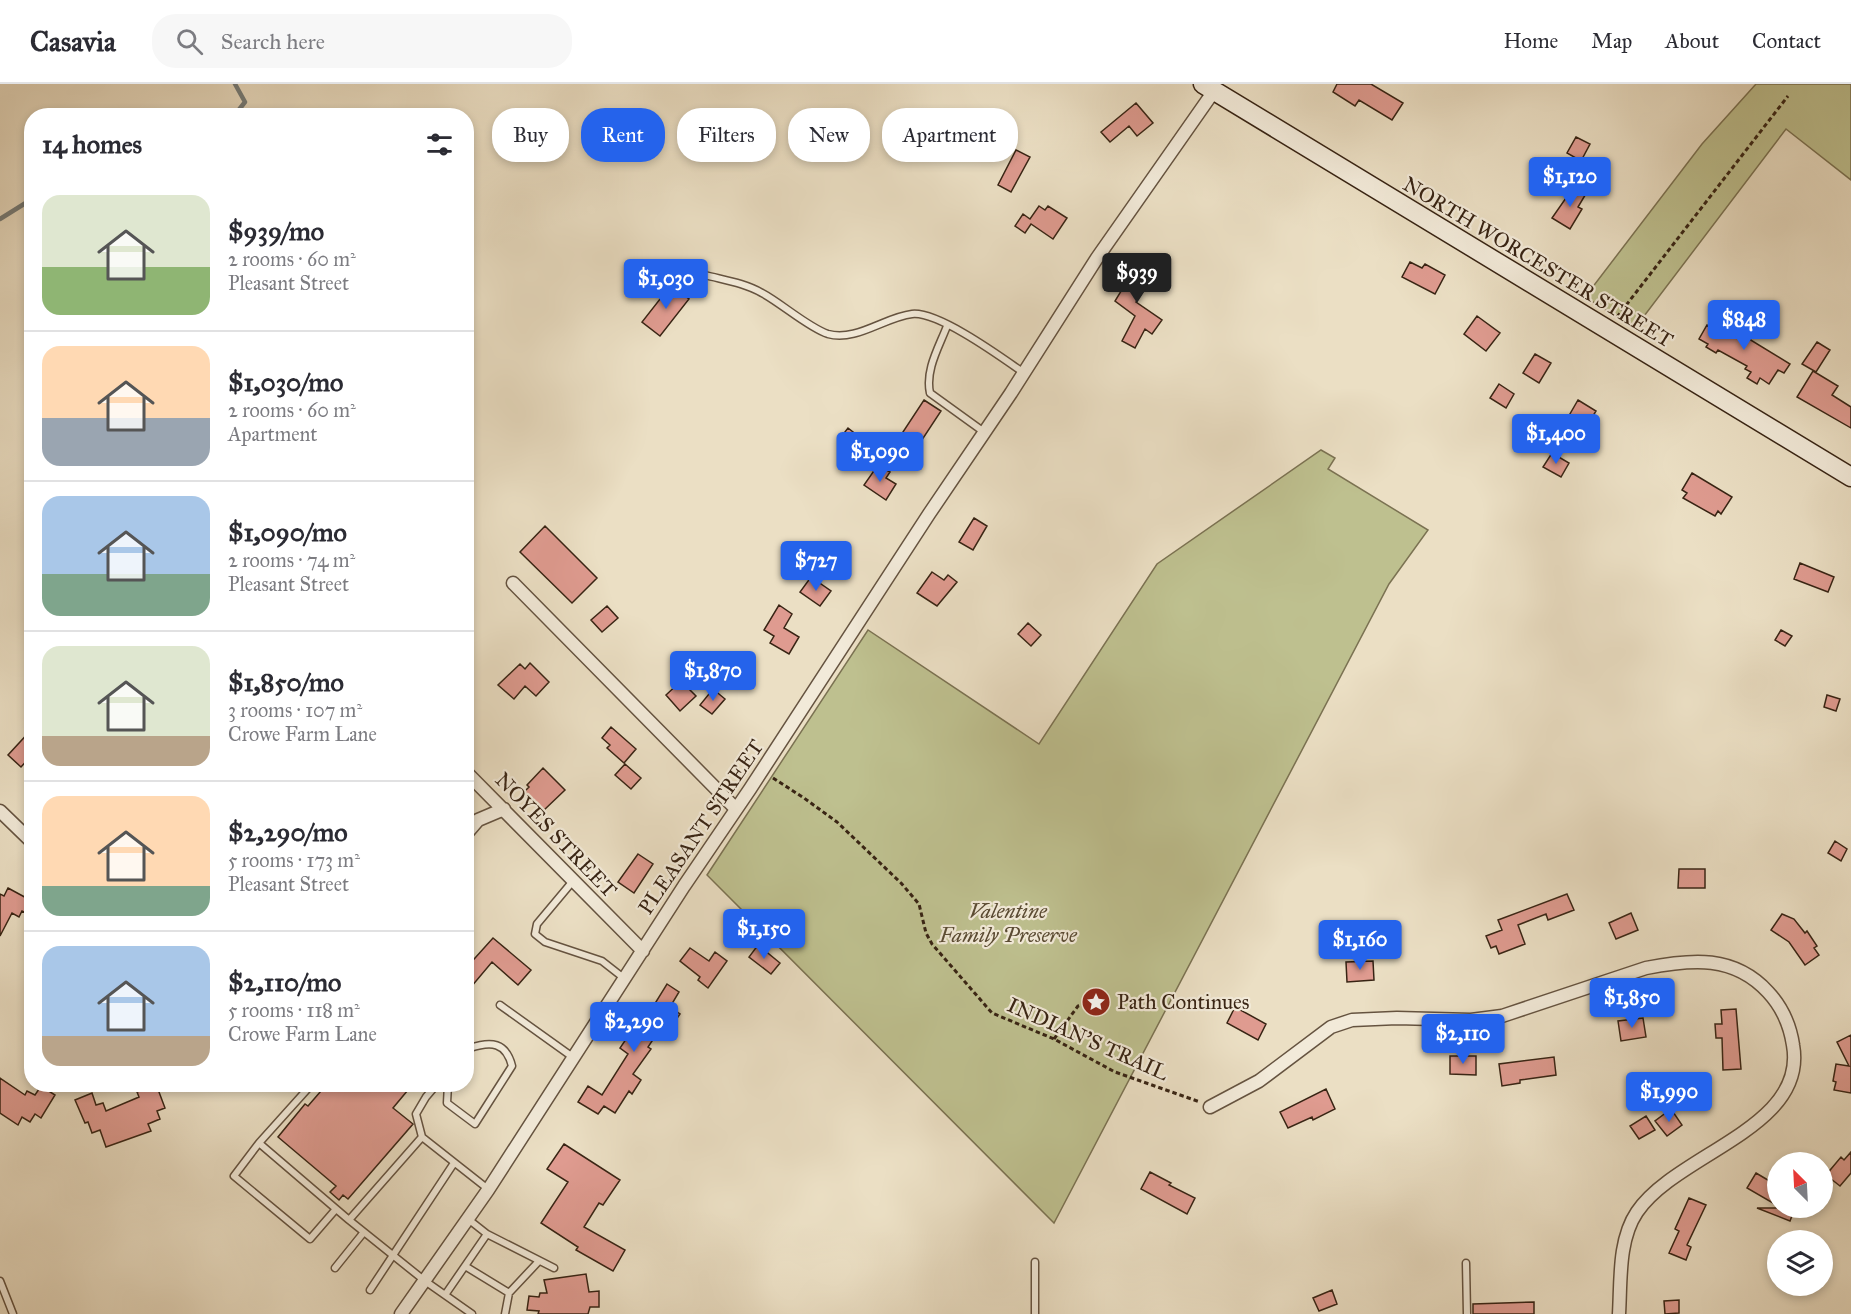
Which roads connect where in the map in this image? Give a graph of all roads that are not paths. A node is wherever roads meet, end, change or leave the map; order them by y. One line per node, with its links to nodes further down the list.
1 (1209, 88): 4 (street, PLEASANT STREET); 6 (street, NORTH WORCESTER STREET)
2 (705, 275): 3 (lane)
3 (947, 326): 4 (lane); 5 (lane)
4 (1024, 373): 5 (street, PLEASANT STREET)
5 (984, 433): 10 (street, PLEASANT STREET)
6 (1851, 477)
7 (513, 583): 10 (street)
8 (474, 780): 9 (street, NOYES STREET)
9 (504, 809): 12 (street); 14 (street, NOYES STREET)
10 (736, 809): 15 (street, PLEASANT STREET)
11 (0, 811): 13 (street)
12 (474, 825)
13 (24, 834)
14 (573, 880): 15 (street, NOYES STREET); 16 (lane)
15 (643, 951): 16 (street, PLEASANT STREET)
16 (625, 979): 19 (street, PLEASANT STREET)
17 (500, 1005): 19 (lane)
18 (474, 1047): 22 (lane)
19 (574, 1058): 27 (street, PLEASANT STREET)
20 (305, 1092): 25 (lane)
21 (430, 1092): 24 (lane)
22 (448, 1092)
23 (1210, 1107): 51 (street)
24 (422, 1137): 26 (lane); 30 (lane)
25 (259, 1143): 28 (lane); 28 (lane)
26 (454, 1163): 27 (lane); 33 (lane)
27 (488, 1190): 29 (street, PLEASANT STREET)
28 (336, 1209): 30 (lane)
29 (468, 1219): 32 (lane); 41 (street, PLEASANT STREET)
30 (349, 1220): 31 (lane)
31 (364, 1232): 33 (lane); 38 (lane)
32 (487, 1234): 34 (lane); 37 (lane)
33 (393, 1255): 41 (lane); 42 (lane)
34 (539, 1261): 39 (lane); 43 (lane)
35 (1035, 1262): 49 (lane)
36 (1466, 1263): 50 (lane)
37 (465, 1266): 43 (lane); 44 (lane)
38 (335, 1268)
39 (554, 1268)
40 (0, 1281): 45 (lane)
41 (424, 1281): 44 (lane); 46 (street, PLEASANT STREET)
42 (370, 1290)
43 (508, 1293): 48 (lane)
44 (445, 1295): 47 (lane)
45 (13, 1314)
46 (401, 1314)
47 (472, 1314)
48 (504, 1314)
49 (1035, 1314)
50 (1467, 1314)
51 (1619, 1314)

